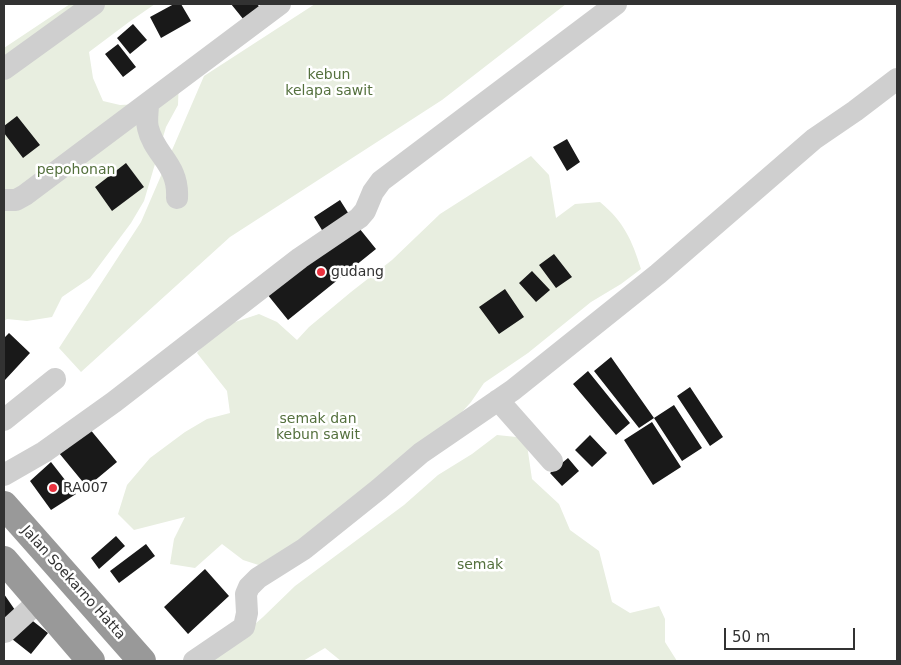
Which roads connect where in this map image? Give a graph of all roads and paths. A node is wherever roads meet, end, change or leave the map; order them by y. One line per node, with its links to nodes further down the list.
1 (94, 4): 4 (street)
2 (280, 4): 6 (street)
3 (616, 4): 13 (street)
4 (4, 69)
5 (897, 79): 10 (street)
6 (142, 116): 7 (street); 8 (street)
7 (177, 198)
8 (4, 200)
9 (55, 379): 11 (street)
10 (498, 400): 12 (street); 21 (street)
11 (4, 420)
12 (552, 461)
13 (4, 475)
14 (4, 505): 16 (highway, Jalan Soekarno Hatta)
15 (4, 560): 17 (highway)
16 (72, 582): 17 (highway); 20 (highway, Jalan Soekarno Hatta)
17 (42, 604): 18 (street); 19 (highway)
18 (5, 632)
19 (91, 661)
20 (142, 661)
21 (194, 661)

